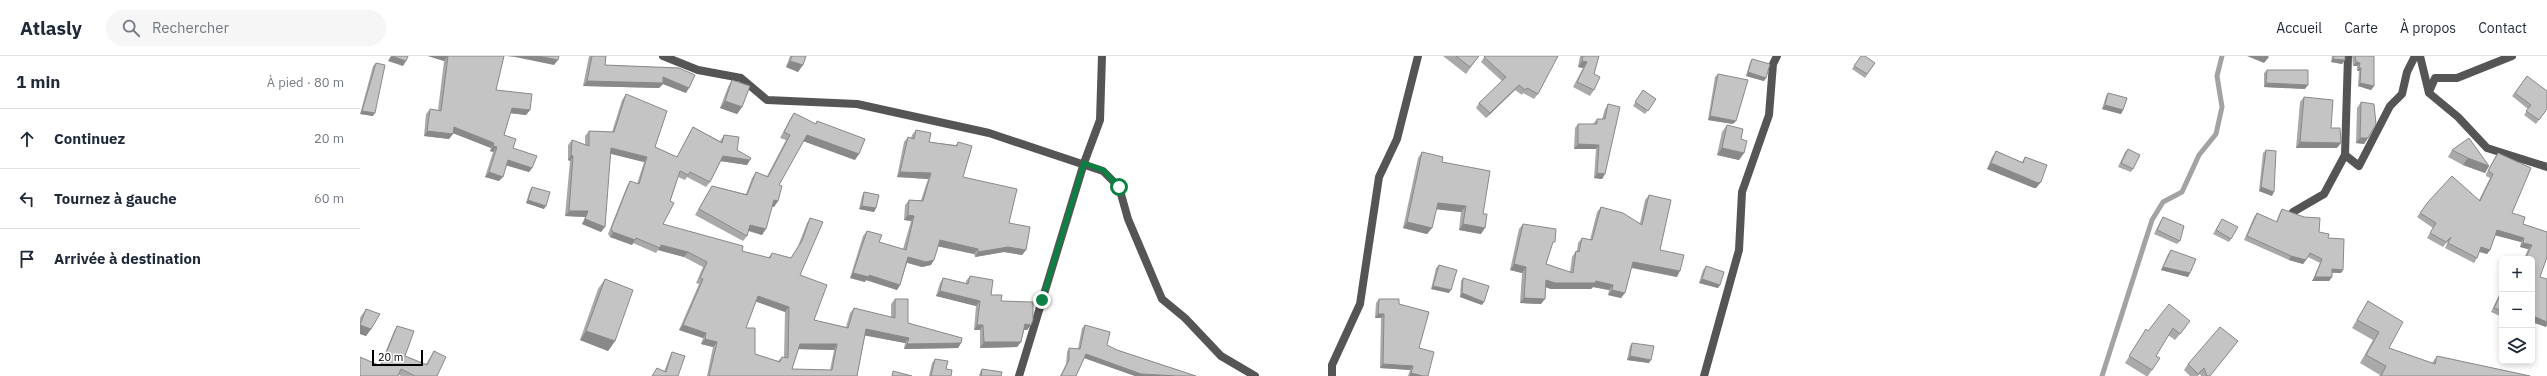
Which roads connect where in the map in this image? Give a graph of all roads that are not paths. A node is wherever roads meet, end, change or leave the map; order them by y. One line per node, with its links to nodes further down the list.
1 (663, 56): 11 (street)
2 (1102, 56): 11 (street)
3 (1418, 56): 16 (street)
4 (1777, 56): 17 (street)
5 (2348, 56): 10 (street)
6 (2415, 56): 10 (street)
7 (2420, 56): 9 (street)
8 (2512, 56): 9 (street)
9 (2429, 93): 12 (street)
10 (2345, 155): 13 (street)
11 (1084, 163): 14 (street); 15 (street)
12 (2547, 166)
13 (2293, 212)
14 (1019, 376)
15 (1255, 376)
16 (1332, 376)
17 (1704, 376)

